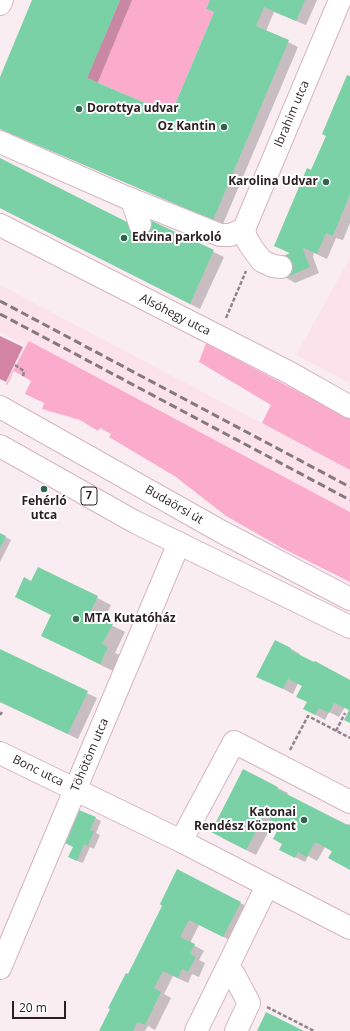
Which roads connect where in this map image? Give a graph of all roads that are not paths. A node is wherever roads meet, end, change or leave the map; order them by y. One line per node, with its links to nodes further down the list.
1 (2, 0): 3 (street)
2 (340, 0): 8 (street, Ibrahim utca)
3 (0, 4)
4 (0, 142): 5 (street)
5 (132, 200): 6 (street); 8 (street)
6 (140, 224)
7 (0, 225): 11 (street, Alsóhegy utca)
8 (244, 229): 9 (street)
9 (281, 268)
10 (0, 407): 14 (street, Budaörsi út)
11 (350, 407)
12 (0, 446): 13 (street, 7)
13 (179, 543): 15 (street, 7); 17 (street, Töhötöm utca)
14 (350, 599)
15 (350, 628)
16 (0, 753): 17 (street, Bonc utca)
17 (75, 789): 19 (street, Bonc utca); 22 (street, Töhötöm utca)
18 (350, 802): 19 (street)
19 (181, 841): 20 (street, Bonc utca)
20 (267, 886): 21 (street, Bonc utca); 23 (street)
21 (350, 928)
22 (0, 968)
23 (226, 970): 24 (street); 25 (street)
24 (196, 1031)
25 (236, 1031)

